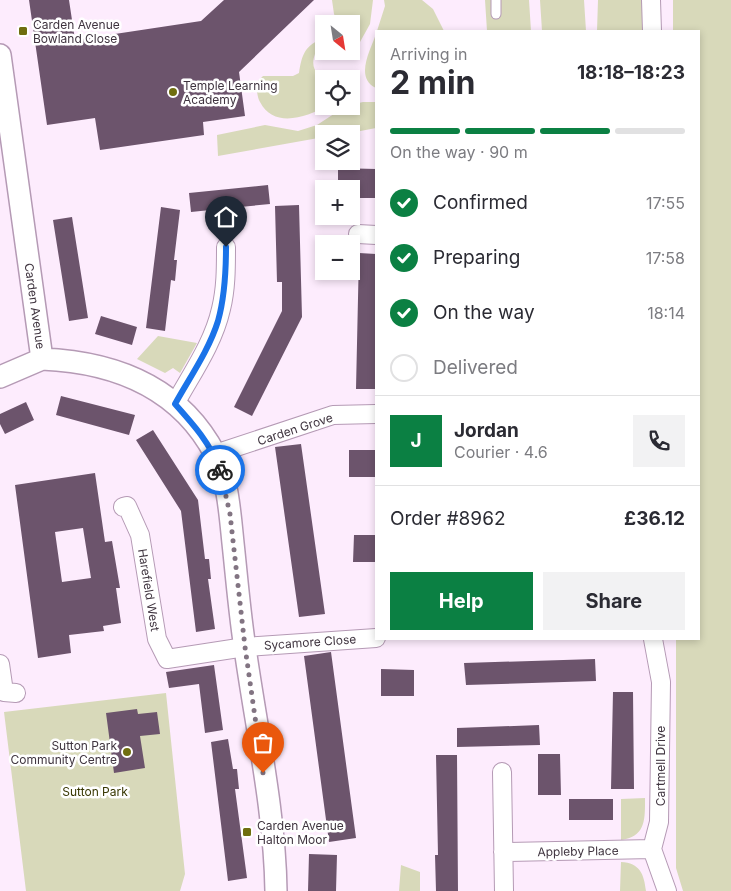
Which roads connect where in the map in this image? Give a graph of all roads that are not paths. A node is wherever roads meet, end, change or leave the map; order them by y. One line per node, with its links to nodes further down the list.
1 (496, 0): 3 (lane)
2 (651, 0): 4 (street)
3 (496, 14)
4 (652, 30)
5 (0, 55): 6 (street, Carden Avenue)
6 (3, 98): 10 (street, Carden Avenue)
7 (358, 234): 8 (street)
8 (375, 235)
9 (226, 247): 12 (street)
10 (42, 359): 11 (street); 12 (street, Carden Avenue)
11 (0, 377)
12 (175, 404): 14 (street, Carden Avenue)
13 (375, 414): 14 (street, Carden Grove)
14 (215, 454): 18 (street, Carden Avenue)
15 (124, 507): 18 (street, Harefield West)
16 (375, 638): 18 (street, Sycamore Close)
17 (653, 640): 22 (street, Cartmell Drive)
18 (245, 647): 24 (street, Carden Avenue)
19 (0, 664): 20 (street)
20 (16, 693)
21 (502, 772): 23 (street)
22 (652, 849): 23 (street, Appleby Place); 26 (street)
23 (503, 852): 25 (street)
24 (276, 891)
25 (504, 891)
26 (667, 891)

